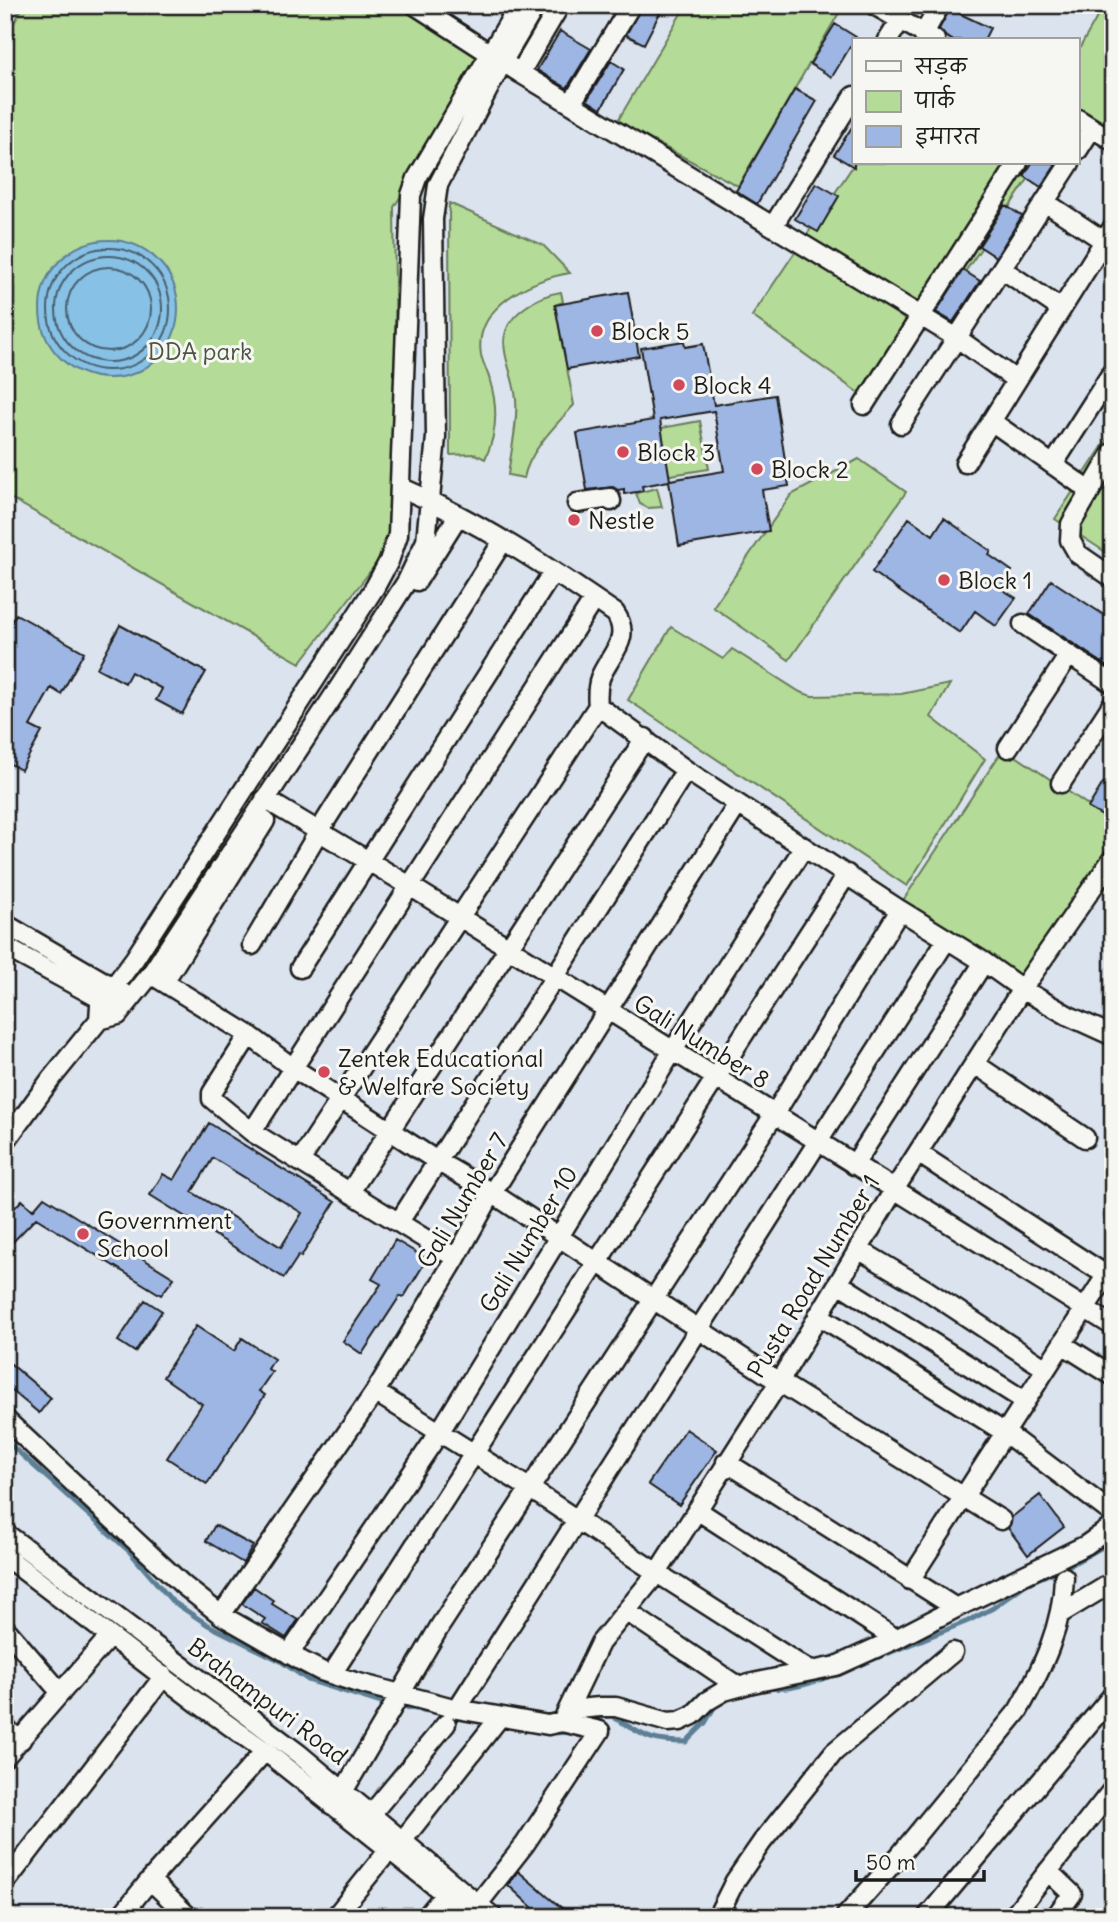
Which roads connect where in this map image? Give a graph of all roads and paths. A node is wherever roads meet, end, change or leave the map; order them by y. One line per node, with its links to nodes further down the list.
1 (519, 5): 11 (street)
2 (537, 5): 11 (street)
3 (560, 5): 12 (street)
4 (631, 5): 14 (street)
5 (874, 5): 8 (street)
6 (940, 5): 10 (street)
7 (423, 8): 11 (street)
8 (900, 21): 9 (street); 10 (street)
9 (889, 38)
10 (929, 38)
11 (497, 57): 12 (street); 35 (street); 37 (street)
12 (520, 73): 14 (street)
13 (852, 99): 21 (street)
14 (571, 104): 21 (street)
15 (1085, 123): 16 (street); 17 (street)
16 (1113, 141)
17 (1080, 142)
18 (1017, 164): 25 (street)
19 (1069, 164): 20 (street)
20 (1045, 202): 22 (street); 23 (street)
21 (773, 226): 25 (street)
22 (1108, 234): 24 (street)
23 (1002, 269): 24 (street); 26 (street)
24 (1061, 309): 28 (street)
25 (922, 316): 26 (street); 29 (street)
26 (957, 338): 28 (street); 31 (street)
27 (1113, 371): 34 (street)
28 (1016, 380): 30 (street)
29 (864, 405)
30 (991, 421): 33 (street); 34 (street)
31 (901, 424)
32 (1113, 452): 36 (street)
33 (965, 463)
34 (1053, 465): 36 (street)
35 (400, 487): 37 (street); 74 (street)
36 (1090, 491): 43 (street)
37 (430, 500): 40 (street); 54 (street)
38 (611, 502): 39 (street)
39 (577, 503)
40 (458, 516): 41 (street); 54 (street)
41 (503, 541): 42 (street); 56 (street)
42 (553, 572): 44 (street); 59 (street)
43 (1113, 578)
44 (594, 599): 49 (street); 61 (street)
45 (1023, 624): 46 (street)
46 (1069, 655): 47 (street); 51 (street)
47 (1113, 684)
48 (1113, 703): 53 (street)
49 (598, 706): 50 (street); 63 (street)
50 (645, 738): 52 (street); 68 (street)
51 (1008, 748)
52 (685, 770): 55 (street); 72 (street)
53 (1060, 783)
54 (270, 802): 56 (street, Gali Number 8); 71 (street)
55 (738, 804): 57 (street); 76 (street, Gali Number 7)
56 (319, 831): 59 (street, Gali Number 8); 66 (street)
57 (804, 847): 60 (street); 80 (street, Gali Number 10)
58 (1113, 858): 73 (street, Pusta Road Number 1)
59 (368, 861): 61 (street, Gali Number 8); 70 (street)
60 (846, 874): 62 (street); 83 (street)
61 (410, 886): 63 (street, Gali Number 8); 82 (street)
62 (900, 910): 65 (street); 85 (street)
63 (460, 918): 68 (street, Gali Number 8); 84 (street)
64 (5, 924): 74 (street)
65 (947, 939): 69 (street); 89 (street)
66 (252, 945)
67 (5, 947): 74 (street)
68 (508, 948): 72 (street, Gali Number 8); 86 (street)
69 (984, 962): 73 (street); 94 (street)
70 (300, 968)
71 (157, 978): 75 (street); 78 (street)
72 (554, 978): 76 (street, Gali Number 8); 93 (street)
73 (1022, 989): 79 (street); 81 (street, Pusta Road Number 1)
74 (109, 994): 75 (street); 77 (street)
75 (127, 1004): 77 (street)
76 (607, 1011): 80 (street, Gali Number 8); 97 (street, Gali Number 7)
77 (99, 1020): 90 (street)
78 (249, 1035): 82 (street); 87 (street)
79 (1113, 1036)
80 (672, 1052): 83 (street, Gali Number 8); 99 (street, Gali Number 10)
81 (975, 1064): 88 (street); 91 (street, Pusta Road Number 1)
82 (293, 1068): 84 (street); 87 (street)
83 (716, 1078): 85 (street, Gali Number 8); 102 (street)
84 (342, 1098): 86 (street); 92 (street)
85 (774, 1115): 89 (street, Gali Number 8); 105 (street)
86 (390, 1130): 93 (street); 96 (street)
87 (252, 1132): 92 (street)
88 (1085, 1138)
89 (817, 1141): 94 (street, Gali Number 8); 109 (street)
90 (5, 1142)
91 (918, 1153): 95 (street, Pusta Road Number 1); 103 (street)
92 (300, 1161): 96 (street)
93 (438, 1161): 97 (street); 98 (street)
94 (854, 1166): 95 (street, Gali Number 8)
95 (894, 1190): 100 (street, Pusta Road Number 1); 106 (street, Gali Number 8)
96 (350, 1192): 98 (street)
97 (492, 1193): 99 (street); 101 (street, Gali Number 7)
98 (399, 1222): 101 (street)
99 (558, 1237): 102 (street); 118 (street, Gali Number 10)
100 (858, 1249): 104 (street, Pusta Road Number 1); 111 (street)
101 (456, 1258): 114 (street, Gali Number 7)
102 (597, 1263): 105 (street); 119 (street)
103 (1109, 1270): 106 (street)
104 (838, 1283): 107 (street, Pusta Road Number 1); 115 (street)
105 (653, 1301): 109 (street); 121 (street)
106 (1085, 1308): 108 (street, Gali Number 8); 110 (street)
107 (818, 1315): 113 (street, Pusta Road Number 1); 117 (street)
108 (1113, 1326)
109 (699, 1331): 113 (street); 126 (street)
110 (1062, 1344): 111 (street); 112 (street)
111 (1046, 1369): 115 (street)
112 (1113, 1376)
113 (779, 1382): 120 (street, Pusta Road Number 1); 122 (street)
114 (375, 1392): 118 (street); 137 (street, Gali Number 7)
115 (1025, 1401): 117 (street)
116 (5, 1419): 137 (street)
117 (1004, 1432): 122 (street); 124 (street)
118 (439, 1433): 119 (street); 142 (street, Gali Number 10)
119 (473, 1455): 121 (street); 144 (street)
120 (726, 1462): 123 (street, Pusta Road Number 1); 132 (street)
121 (529, 1488): 126 (street); 148 (street)
122 (963, 1496): 125 (street); 132 (street)
123 (697, 1510): 130 (street, Pusta Road Number 1); 140 (street)
124 (1113, 1514)
125 (1001, 1520)
126 (576, 1521): 130 (street); 150 (street)
127 (1113, 1526): 134 (street)
128 (5, 1533): 159 (street, Brahampuri Road)
129 (5, 1556): 139 (street, Brahampuri Road)
130 (657, 1573): 135 (street, Pusta Road Number 1); 143 (street)
131 (1064, 1577): 136 (street)
132 (909, 1580): 134 (street)
133 (1113, 1582): 136 (street)
134 (956, 1608): 140 (street)
135 (626, 1611): 146 (street); 152 (street, Pusta Road Number 1)
136 (1060, 1614): 174 (street)
137 (221, 1615): 142 (street)
138 (5, 1628): 147 (street)
139 (110, 1636): 145 (street, Brahampuri Road); 147 (street)
140 (896, 1640): 143 (street)
141 (953, 1652): 173 (street)
142 (289, 1654): 144 (street)
143 (810, 1671): 146 (street)
144 (332, 1674): 148 (street)
145 (164, 1676): 156 (street, Brahampuri Road); 165 (street)
146 (739, 1687): 152 (street)
147 (61, 1693): 155 (street)
148 (401, 1693): 150 (street); 159 (street)
149 (1113, 1695): 175 (street)
150 (457, 1709): 151 (street)
151 (500, 1717): 152 (street); 162 (street)
152 (568, 1723): 167 (street)
153 (446, 1724): 161 (street)
154 (5, 1729): 155 (street)
155 (21, 1740): 157 (street)
156 (265, 1751): 160 (street, Brahampuri Road); 164 (street)
157 (5, 1757)
158 (1113, 1789): 163 (street)
159 (344, 1790): 160 (street); 161 (street, Brahampuri Road)
160 (332, 1805): 162 (street, Brahampuri Road)
161 (372, 1813): 162 (street, Brahampuri Road)
162 (396, 1845): 166 (street, Brahampuri Road); 167 (street, Brahampuri Road); 170 (street)
163 (1048, 1871): 176 (street); 177 (street)
164 (150, 1880): 168 (street); 169 (street)
165 (5, 1883)
166 (445, 1894): 167 (street, Brahampuri Road); 171 (street)
167 (473, 1910): 172 (street, Brahampuri Road)
168 (120, 1917)
169 (189, 1917)
170 (335, 1917)
171 (426, 1917)
172 (493, 1917)
173 (717, 1917)
174 (845, 1917)
175 (927, 1917)
176 (1012, 1917)
177 (1055, 1917)

